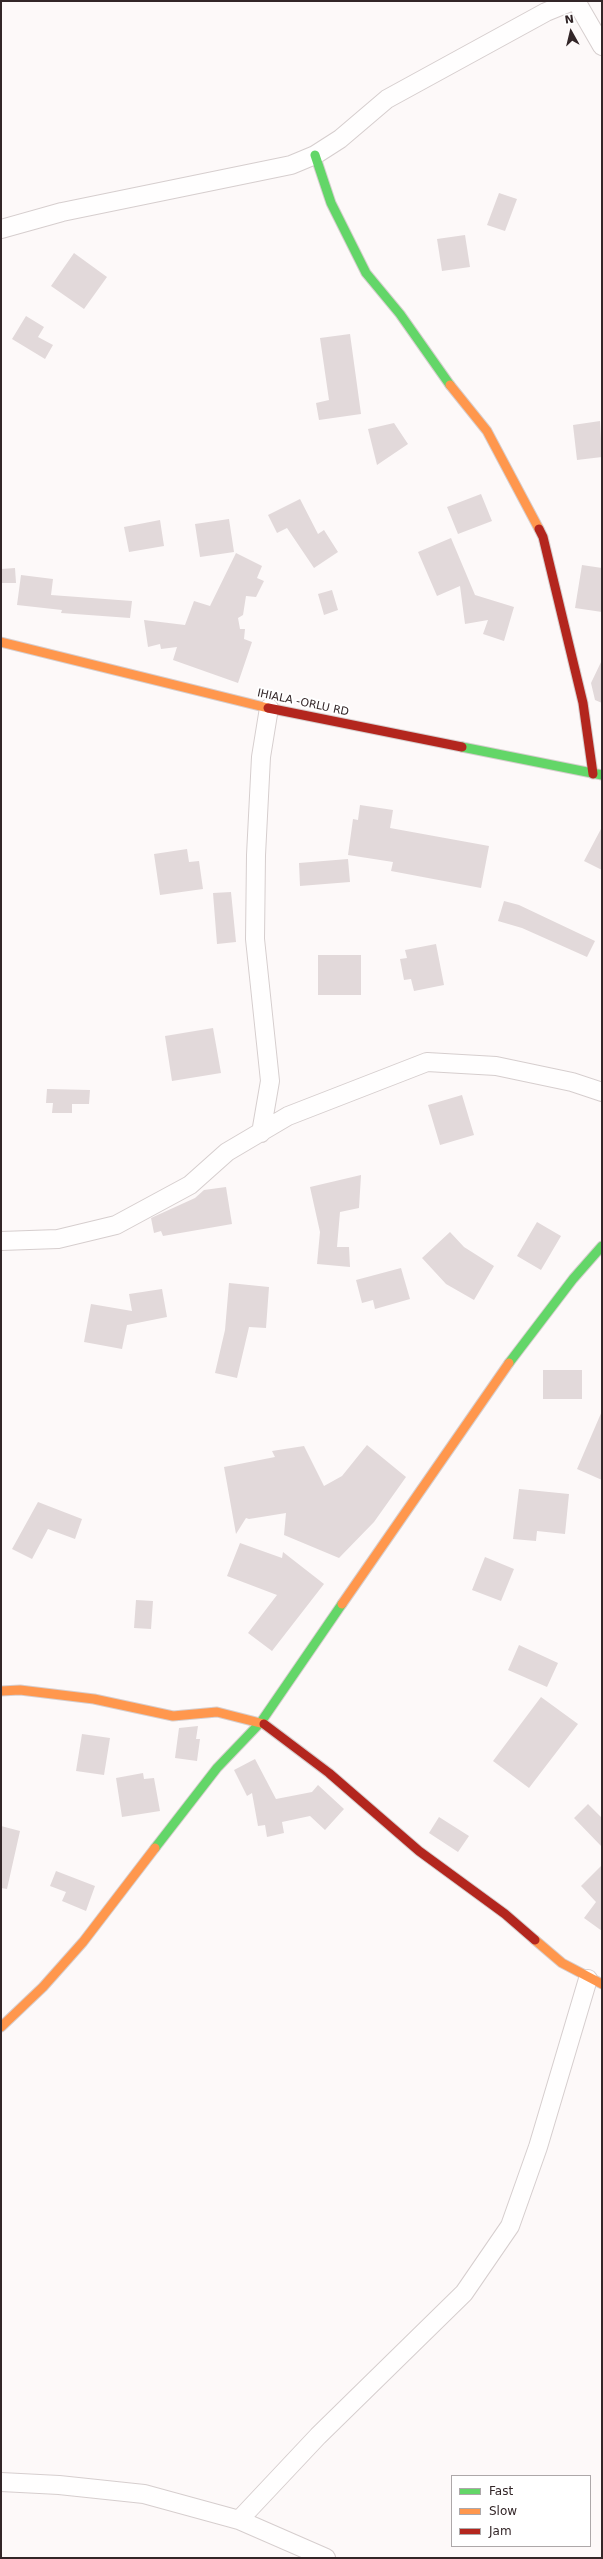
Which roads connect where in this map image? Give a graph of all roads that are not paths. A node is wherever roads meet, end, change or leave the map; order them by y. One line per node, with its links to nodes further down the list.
1 (573, 1): 4 (street)
2 (576, 1): 3 (street)
3 (602, 46)
4 (315, 155): 5 (street); 8 (street)
5 (1, 229)
6 (1, 642): 7 (street, IHIALA -ORLU RD)
7 (269, 708): 8 (street, IHIALA -ORLU RD); 10 (street)
8 (597, 774)
9 (602, 1092): 10 (street)
10 (260, 1133): 11 (street)
11 (1, 1241)
12 (602, 1246): 14 (street)
13 (1, 1691): 14 (street)
14 (261, 1722): 15 (street); 16 (street)
15 (595, 1982): 18 (street)
16 (1, 2027)
17 (1, 2482): 18 (street)
18 (238, 2520): 19 (street)
19 (326, 2558)

